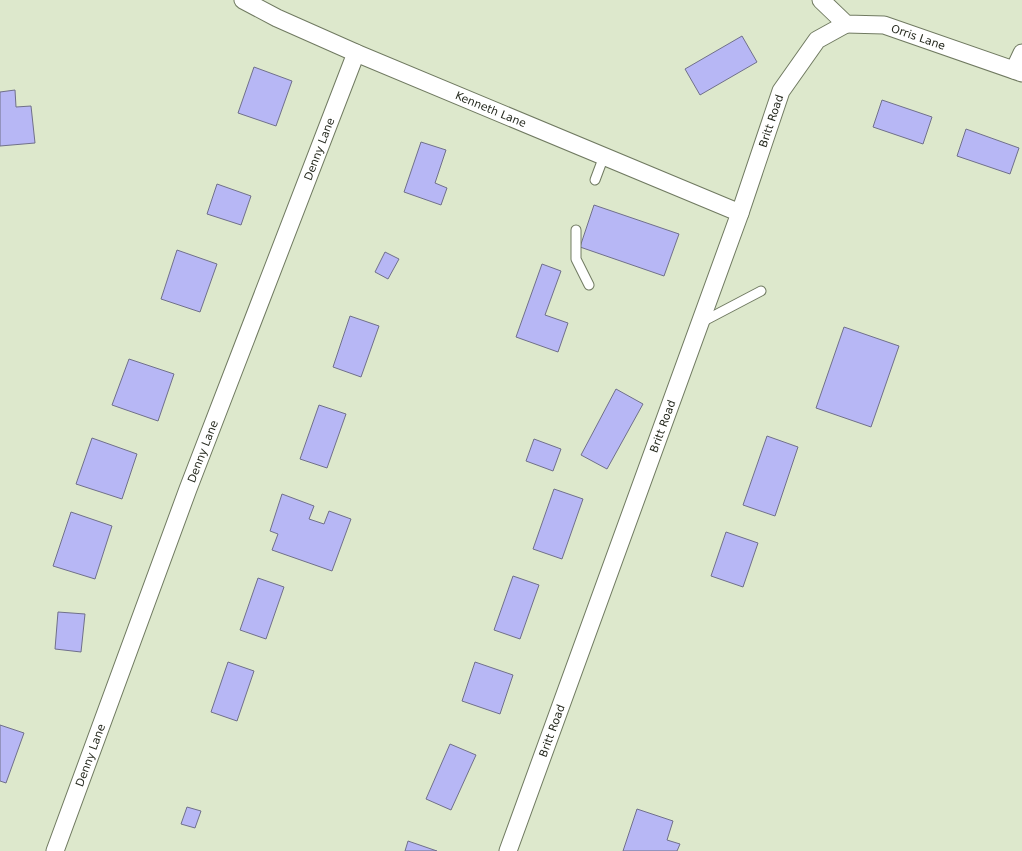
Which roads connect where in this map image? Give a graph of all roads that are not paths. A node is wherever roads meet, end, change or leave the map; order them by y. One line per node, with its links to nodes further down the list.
1 (243, 0): 5 (street, Kenneth Lane)
2 (821, 0): 3 (street)
3 (846, 24): 6 (street, Orris Lane); 9 (street, Britt Road)
4 (1022, 52): 6 (street)
5 (356, 53): 7 (street, Kenneth Lane); 14 (street, Denny Lane)
6 (1018, 72)
7 (604, 156): 8 (lane); 9 (street, Kenneth Lane)
8 (595, 180)
9 (740, 213): 13 (street, Britt Road)
10 (576, 230): 11 (lane)
11 (590, 285)
12 (762, 291): 13 (lane)
13 (700, 322): 15 (street, Britt Road)
14 (55, 851)
15 (508, 851)

